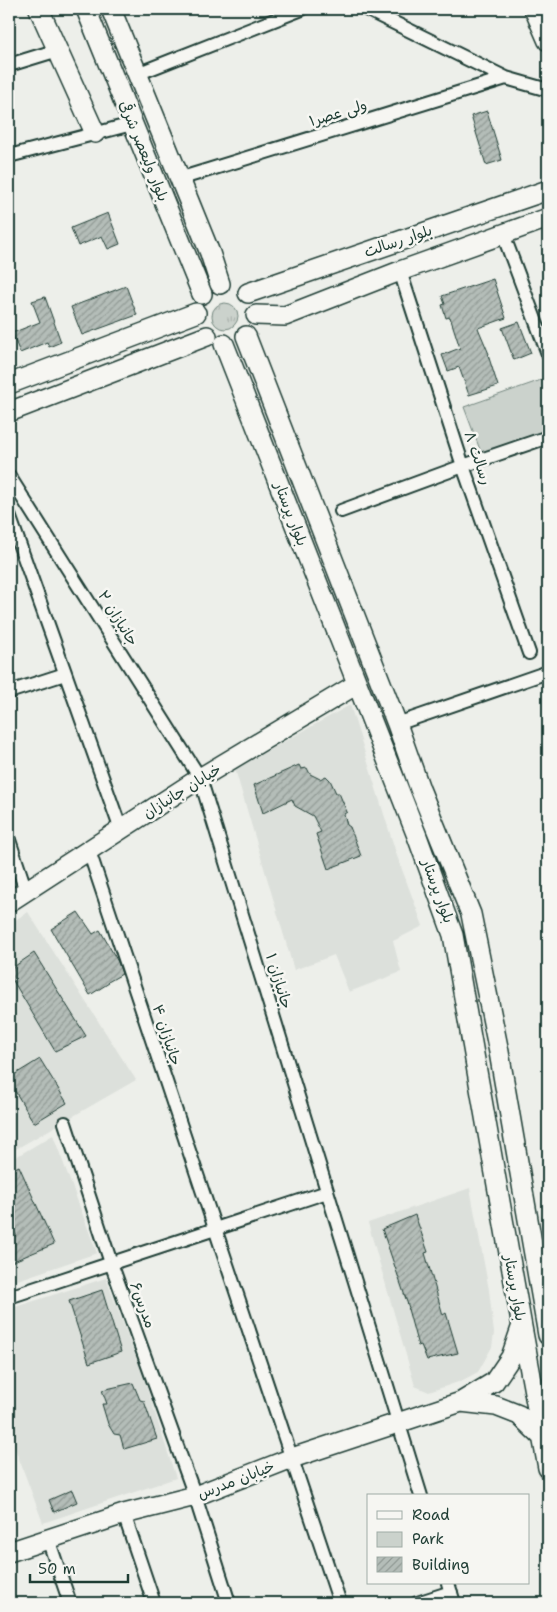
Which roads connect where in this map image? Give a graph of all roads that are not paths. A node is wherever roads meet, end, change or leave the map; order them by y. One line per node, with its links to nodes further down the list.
1 (39, 9): 8 (main road)
2 (86, 9): 13 (main road, بلوار ولیعصر شرقی)
3 (111, 9): 10 (main road, بلوار ولیعصر شرقی)
4 (302, 9): 10 (street)
5 (366, 9): 11 (street)
6 (534, 9): 7 (main road)
7 (548, 41)
8 (58, 50): 9 (street); 14 (main road)
9 (9, 66)
10 (137, 74): 16 (main road, بلوار ولیعصر شرقی)
11 (506, 78): 12 (street); 16 (street, ولی عصر۱)
12 (548, 90)
13 (132, 124): 14 (street); 23 (main road, بلوار ولیعصر شرقی)
14 (95, 133): 15 (street)
15 (9, 156)
16 (180, 178): 21 (main road, بلوار ولیعصر شرقی)
17 (548, 190): 22 (main road, بلوار رسالت)
18 (548, 218): 19 (main road, بلوار رسالت)
19 (503, 234): 20 (main road, بلوار رسالت); 28 (street)
20 (400, 271): 25 (main road, بلوار رسالت); 32 (street, رسالت ۸)
21 (220, 284): 22 (main road); 23 (main road)
22 (248, 293): 25 (main road)
23 (202, 294): 24 (main road)
24 (196, 313): 27 (main road); 29 (main road)
25 (256, 316): 26 (main road)
26 (246, 336): 27 (main road); 41 (main road, بلوار پرستار)
27 (216, 340): 30 (main road); 39 (main road, بلوار پرستار)
28 (548, 354)
29 (9, 384)
30 (9, 412)
31 (548, 437): 32 (street)
32 (463, 466): 34 (street); 36 (street, رسالت ۸)
33 (9, 476): 42 (street, جانبازان ۲)
34 (341, 512)
35 (9, 515): 38 (street)
36 (528, 653)
37 (548, 672): 41 (street)
38 (65, 674): 40 (street); 45 (street)
39 (358, 684): 42 (main road, خیابان جانبازان); 43 (main road, بلوار پرستار)
40 (9, 692)
41 (397, 724): 44 (main road, بلوار پرستار)
42 (200, 778): 45 (main road, خیابان جانبازان); 51 (street, جانبازان ۱)
43 (399, 789): 44 (main road); 55 (main road, بلوار پرستار)
44 (420, 789): 56 (main road, بلوار پرستار)
45 (121, 830): 47 (main road, خیابان جانبازان)
46 (9, 840): 48 (street)
47 (88, 851): 48 (main road, خیابان جانبازان); 52 (street, جانبازان ۴)
48 (26, 891): 49 (main road, خیابان جانبازان)
49 (9, 902)
50 (65, 1124): 53 (street, مدرس۶)
51 (327, 1192): 52 (street); 58 (street, جانبازان ۱)
52 (215, 1229): 53 (street); 60 (street, جانبازان ۴)
53 (111, 1264): 54 (street); 63 (street, مدرس۶)
54 (9, 1297)
55 (522, 1327): 57 (main road); 59 (main road, بلوار پرستار)
56 (548, 1335)
57 (461, 1402): 58 (main road, خیابان مدرس); 59 (main road)
58 (398, 1423): 60 (main road, خیابان مدرس); 62 (street, جانبازان ۱)
59 (543, 1438): 61 (main road, بلوار پرستار)
60 (292, 1458): 63 (main road, خیابان مدرس); 71 (street, جانبازان ۴)
61 (548, 1468)
62 (419, 1494)
63 (195, 1496): 64 (main road, خیابان مدرس); 70 (street, مدرس۶)
64 (124, 1514): 65 (main road, خیابان مدرس); 69 (street)
65 (48, 1539): 66 (main road, خیابان مدرس); 68 (street)
66 (9, 1552)
67 (451, 1593): 72 (street)
68 (70, 1603)
69 (154, 1603)
70 (230, 1603)
71 (340, 1603)
72 (417, 1603)

